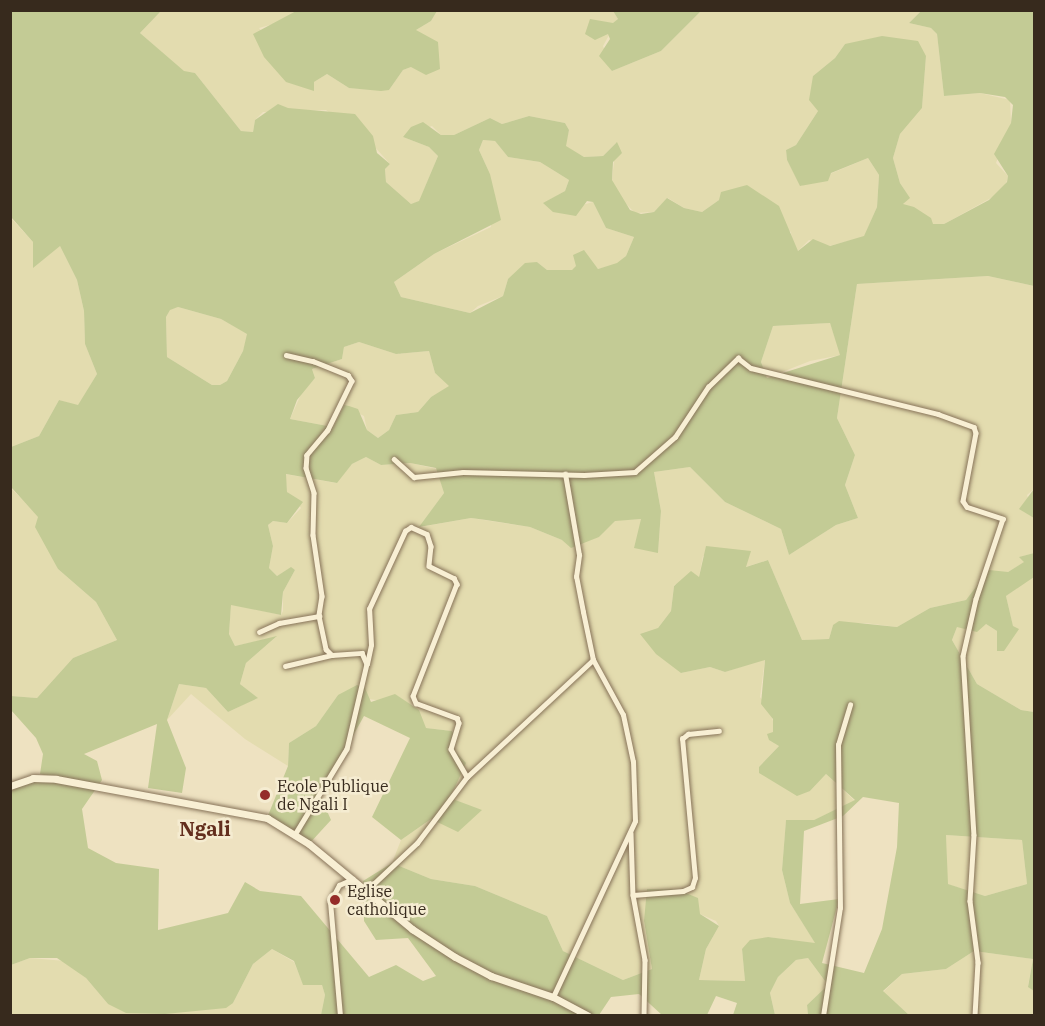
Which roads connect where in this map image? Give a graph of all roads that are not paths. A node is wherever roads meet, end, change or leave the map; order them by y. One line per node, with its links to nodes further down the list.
1 (286, 356): 4 (street)
2 (394, 459): 3 (street)
3 (565, 474): 7 (street); 24 (street)
4 (319, 616): 5 (street); 6 (street)
5 (259, 632)
6 (332, 655): 8 (street); 9 (street)
7 (593, 660): 12 (street); 14 (street)
8 (367, 664): 12 (street); 15 (street)
9 (285, 666)
10 (850, 705): 23 (street)
11 (719, 731): 18 (street)
12 (467, 777): 17 (street)
13 (10, 786): 15 (street)
14 (631, 832): 18 (street); 19 (street)
15 (295, 835): 16 (street)
16 (353, 879): 17 (street); 20 (street)
17 (366, 891): 19 (street)
18 (633, 896): 22 (street)
19 (553, 997): 21 (street)
20 (339, 1016)
21 (588, 1016)
22 (644, 1016)
23 (823, 1016)
24 (975, 1016)

